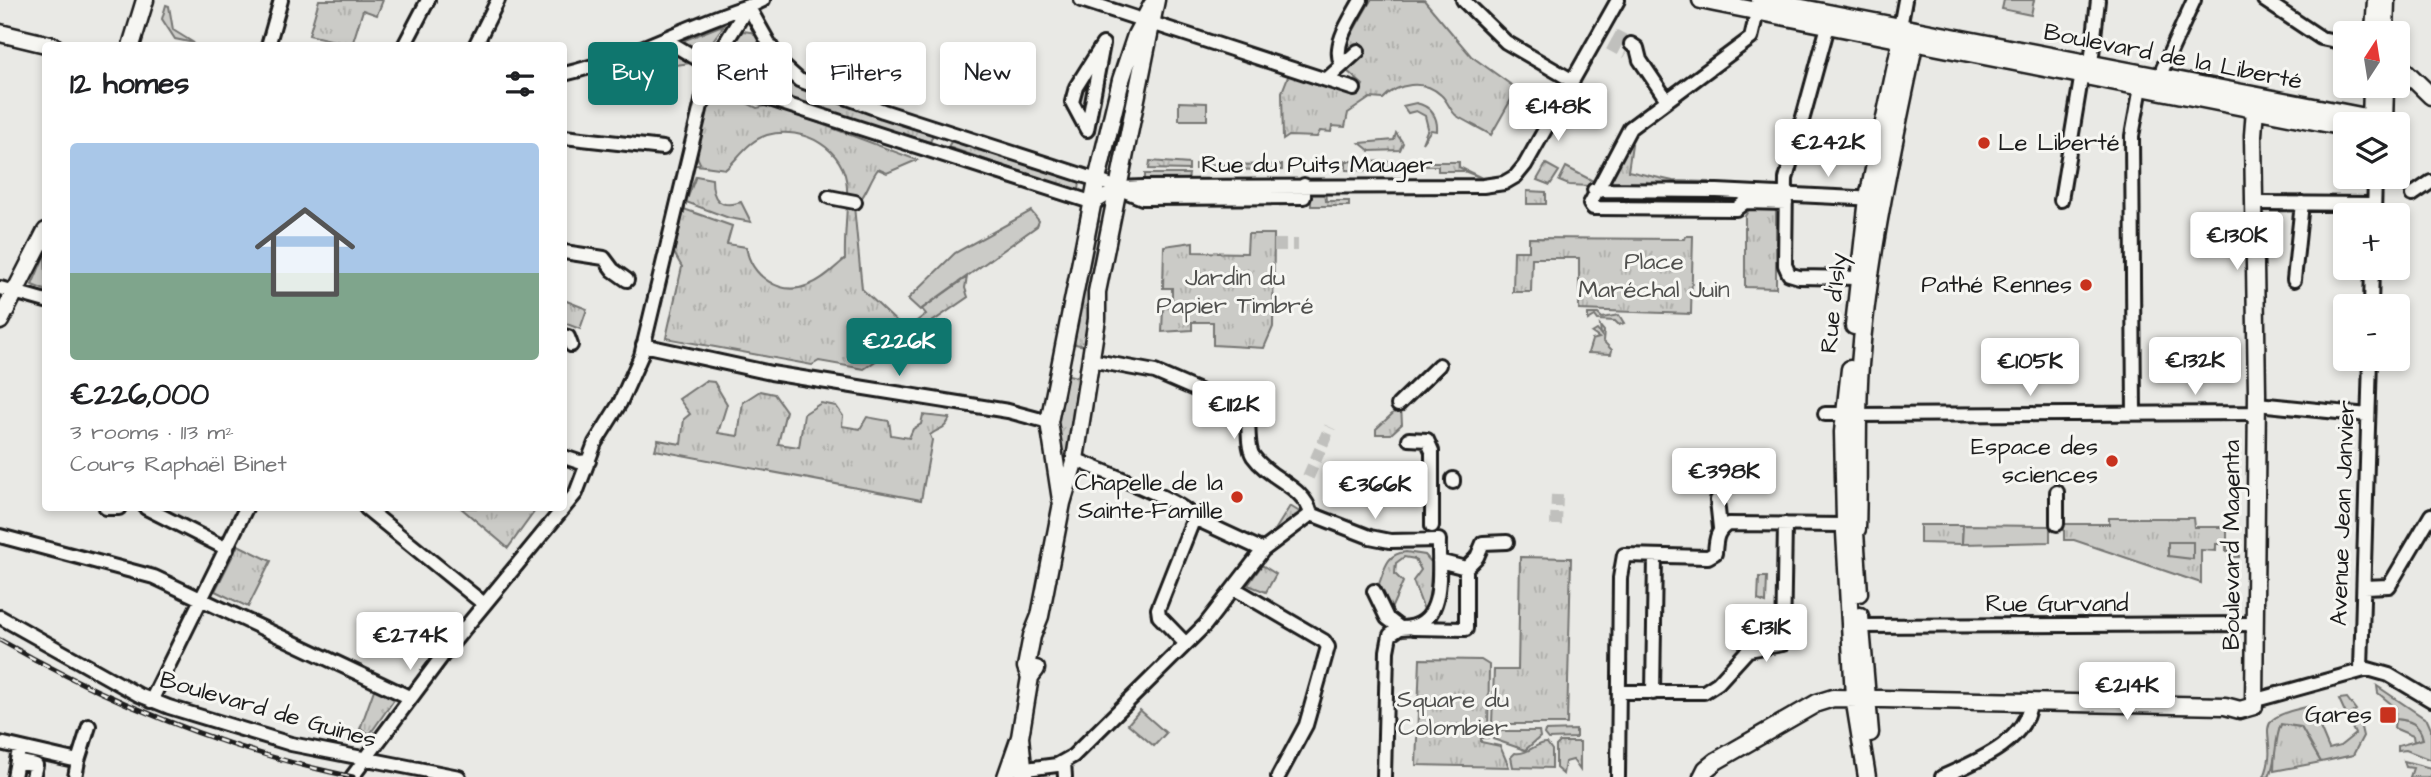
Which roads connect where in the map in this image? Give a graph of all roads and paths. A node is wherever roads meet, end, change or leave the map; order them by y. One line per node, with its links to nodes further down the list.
1 (145, 0): 27 (main road)
2 (281, 0): 28 (street)
3 (428, 0): 29 (street)
4 (498, 0): 30 (street)
5 (762, 0): 19 (street)
6 (1081, 0): 20 (street)
7 (1155, 0): 20 (main road)
8 (1361, 0): 36 (street)
9 (1463, 0): 42 (street)
10 (1618, 0): 42 (street)
11 (1701, 0): 18 (main road, Boulevard de la Liberté)
12 (1905, 0): 25 (street)
13 (2098, 0): 38 (street)
14 (2194, 0): 43 (street)
15 (2263, 0): 26 (street)
16 (2376, 0): 21 (main road)
17 (2386, 0): 22 (main road)
18 (1759, 4): 23 (main road, Boulevard de la Liberté); 25 (main road, Boulevard de la Liberté); 47 (street)
19 (748, 6): 31 (street); 32 (street); 53 (street, Rue du Puits Mauger)
20 (1149, 20): 41 (street); 57 (main road); 59 (main road)
21 (2375, 21)
22 (2385, 21)
23 (1828, 26): 25 (main road, Boulevard de la Liberté); 64 (street)
24 (0, 33): 33 (main road)
25 (1905, 38): 38 (main road, Boulevard de la Liberté); 38 (main road, Boulevard de la Liberté); 63 (main road, Rue d'Isly)
26 (2333, 40)
27 (134, 42)
28 (269, 42)
29 (406, 42)
30 (477, 42)
31 (665, 42)
32 (726, 42)
33 (42, 43)
34 (1629, 49): 47 (street)
35 (1358, 51): 36 (street)
36 (1341, 63): 41 (street)
37 (588, 66): 39 (street)
38 (2086, 70): 43 (main road, Boulevard de la Liberté); 65 (street)
39 (567, 73)
40 (2410, 76): 46 (main road)
41 (1326, 80): 45 (street)
42 (1573, 81): 59 (street, Rue du Puits Mauger)
43 (2153, 85): 48 (main road, Boulevard de la Liberté); 87 (street)
44 (1076, 86): 44 (street)
45 (1354, 89)
46 (2425, 90)
47 (1667, 100): 60 (street)
48 (2256, 102): 51 (main road, Boulevard de la Liberté); 52 (main road, Boulevard de la Liberté); 68 (main road, Boulevard Magenta)
49 (787, 105): 56 (street)
50 (701, 106): 79 (street)
51 (2333, 115)
52 (2333, 124)
53 (945, 130): 56 (street); 57 (street, Rue du Puits Mauger)
54 (567, 137): 55 (street)
55 (663, 148)
56 (938, 151): 67 (street)
57 (1097, 180): 59 (street, Rue du Puits Mauger); 67 (main road)
58 (2431, 182): 61 (street)
59 (1119, 188): 67 (street); 80 (main road)
60 (1594, 190): 64 (street); 64 (street)
61 (2412, 195)
62 (829, 197): 66 (street)
63 (1874, 198): 64 (street); 73 (main road, Rue d'Isly); 86 (main road, Rue d'Isly)
64 (1786, 199): 73 (street)
65 (2060, 200)
66 (855, 202)
67 (1094, 203): 89 (main road)
68 (2255, 203): 69 (street); 84 (main road, Boulevard Magenta)
69 (2302, 204): 70 (street); 75 (street)
70 (2333, 207)
71 (42, 237): 76 (main road)
72 (567, 252): 74 (street)
73 (1859, 278): 86 (main road, Rue d'Isly)
74 (626, 280)
75 (2294, 280)
76 (8, 290): 77 (street); 78 (main road)
77 (42, 300)
78 (0, 321)
79 (643, 345): 89 (street); 93 (street)
80 (1090, 360): 92 (main road); 102 (street)
81 (1440, 365): 83 (street)
82 (2370, 371): 88 (street, Avenue Jean Janvier)
83 (1398, 405)
84 (2256, 408): 87 (street); 88 (street); 123 (main road, Boulevard Magenta)
85 (1825, 414): 86 (street)
86 (1849, 414): 87 (street); 108 (main road)
87 (2134, 414)
88 (2368, 415): 117 (street, Avenue Jean Janvier)
89 (1049, 422): 96 (main road)
90 (1409, 439): 107 (street)
91 (567, 458): 93 (street)
92 (1075, 459): 96 (main road); 104 (street)
93 (589, 461): 97 (street)
94 (2057, 492): 106 (street)
95 (1717, 500): 109 (street)
96 (1062, 503): 137 (main road)
97 (567, 504)
98 (152, 511): 112 (street)
99 (245, 511): 112 (street)
100 (370, 511): 121 (street)
101 (561, 511): 121 (street)
102 (1311, 514): 113 (street); 115 (street)
103 (2431, 515): 117 (street)
104 (1194, 518): 113 (street); 126 (street)
105 (1785, 524): 108 (street); 109 (street); 129 (street)
106 (2057, 524)
107 (1432, 526)
108 (1849, 526): 124 (main road); 130 (main road)
109 (1720, 528): 114 (street)
110 (0, 536): 120 (street)
111 (1507, 542): 116 (street)
112 (227, 550): 120 (street)
113 (1263, 550): 118 (street)
114 (1655, 555): 128 (street); 129 (street)
115 (1439, 561): 116 (street); 125 (street)
116 (1461, 568): 125 (street)
117 (2364, 587): 127 (street, Avenue Jean Janvier)
118 (1234, 589): 126 (street); 151 (street)
119 (1374, 591): 125 (street)
120 (203, 598): 131 (street); 133 (street)
121 (484, 604): 131 (street)
122 (0, 617): 133 (street, Boulevard de Guines)
123 (2254, 624): 124 (street, Rue Gurvand); 135 (main road, Boulevard Magenta)
124 (1861, 626): 130 (main road)
125 (1405, 628): 152 (street)
126 (1186, 644): 142 (street)
127 (2361, 670): 132 (street); 135 (street)
128 (1620, 692): 129 (street); 153 (street)
129 (1653, 692)
130 (1859, 697): 134 (main road); 154 (main road); 155 (main road); 156 (main road)
131 (411, 698): 141 (street)
132 (2431, 700)
133 (151, 701): 141 (street, Boulevard de Guines)
134 (2030, 701): 135 (main road); 157 (street)
135 (2250, 705)
136 (89, 726): 140 (street)
137 (1020, 737): 143 (main road); 149 (main road)
138 (0, 743): 139 (street)
139 (19, 754): 140 (street); 144 (street); 145 (street)
140 (78, 761): 146 (street)
141 (365, 761): 147 (street); 148 (street, Boulevard de Guines)
142 (1064, 762): 143 (street); 150 (street)
143 (1025, 773)
144 (14, 777)
145 (33, 777)
146 (75, 777)
147 (352, 777)
148 (459, 777)
149 (1006, 777)
150 (1065, 777)
151 (1278, 777)
152 (1384, 777)
153 (1618, 777)
154 (1702, 777)
155 (1867, 777)
156 (1873, 777)
157 (1942, 777)

